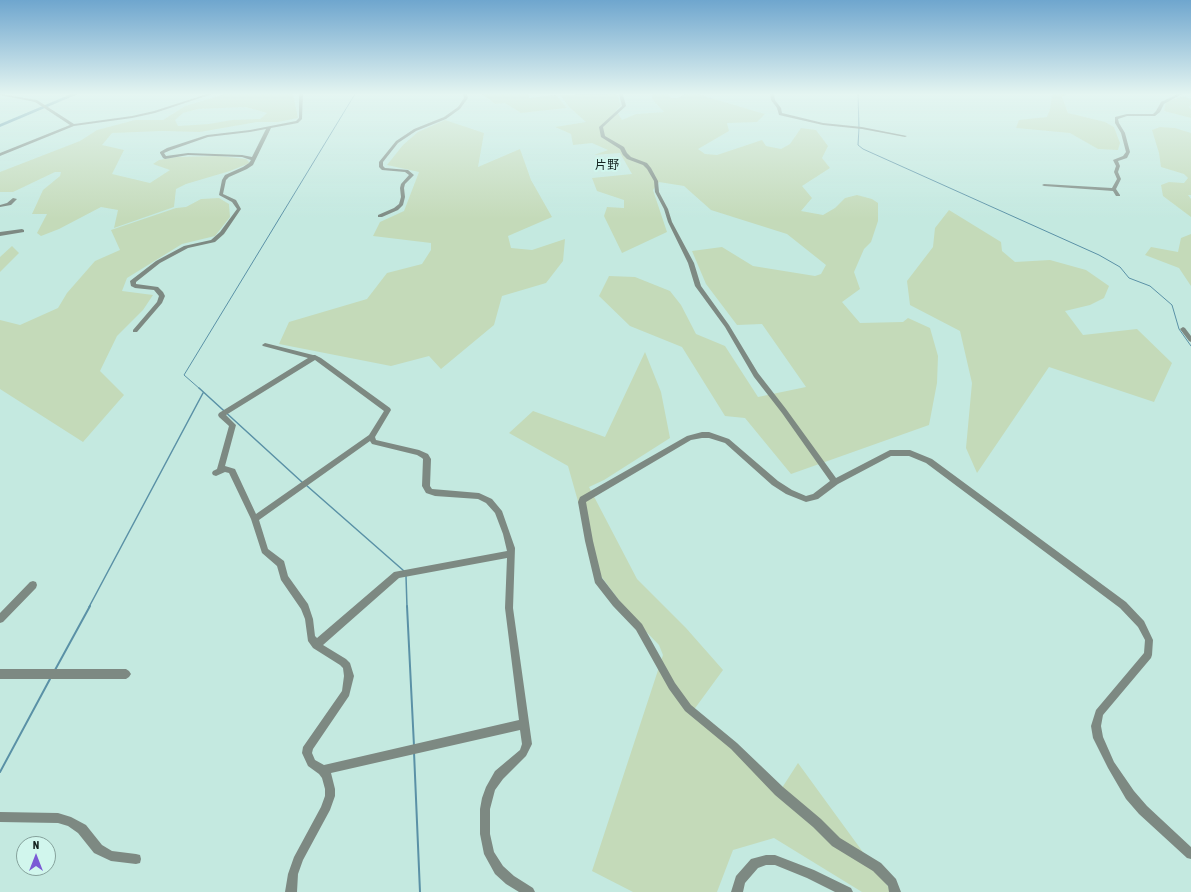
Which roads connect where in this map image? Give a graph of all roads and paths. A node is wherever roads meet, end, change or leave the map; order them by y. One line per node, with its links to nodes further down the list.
1 (47, 136): 7 (street)
2 (211, 136): 8 (street)
3 (265, 136): 8 (street)
4 (407, 136): 14 (street)
5 (603, 136): 23 (street)
6 (1123, 136): 10 (street)
7 (0, 155)
8 (253, 159): 18 (street)
9 (1044, 185): 10 (street)
10 (1114, 190): 11 (street)
11 (1118, 195)
12 (15, 199): 13 (street)
13 (0, 206)
14 (380, 216)
15 (22, 231): 16 (street)
16 (0, 234)
17 (1183, 329): 19 (street)
18 (135, 331)
19 (1191, 340)
20 (265, 346): 21 (street)
21 (315, 357): 22 (street); 24 (street)
22 (371, 437): 24 (street); 25 (street)
23 (835, 482): 34 (street); 40 (street)
24 (255, 519): 28 (street)
25 (510, 554): 28 (street); 31 (street)
26 (33, 585): 27 (street)
27 (0, 619)
28 (316, 645): 32 (street)
29 (0, 674): 30 (street)
30 (126, 674)
31 (524, 724): 32 (street); 37 (street)
32 (323, 770): 36 (street)
33 (0, 817): 35 (street)
34 (1191, 854)
35 (136, 859)
36 (291, 892)
37 (529, 892)
38 (737, 892): 39 (street)
39 (847, 892)
40 (895, 892)

